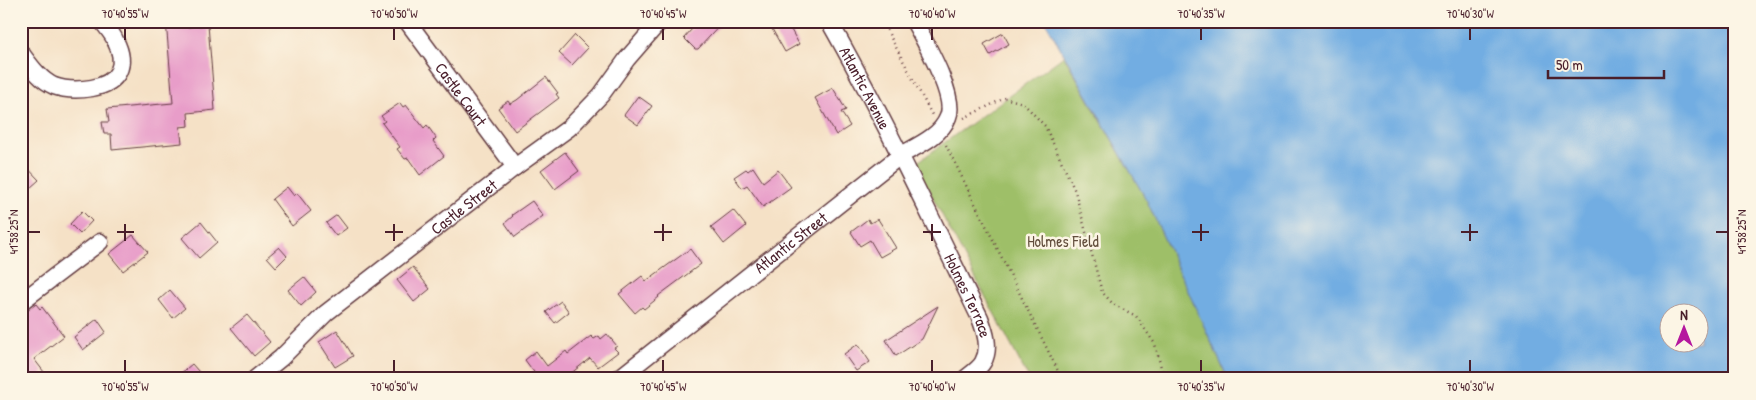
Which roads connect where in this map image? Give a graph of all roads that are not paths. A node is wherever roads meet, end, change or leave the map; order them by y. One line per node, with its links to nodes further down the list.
1 (102, 21): 6 (street)
2 (408, 21): 8 (street, Castle Court)
3 (660, 21): 8 (street, Castle Street)
4 (829, 21): 7 (street, Atlantic Avenue)
5 (914, 21): 7 (street, Atlantic Street)
6 (21, 53)
7 (901, 155): 12 (street, Atlantic Street); 13 (street, Holmes Terrace)
8 (515, 167): 11 (street, Castle Street)
9 (100, 242): 10 (street)
10 (21, 302)
11 (255, 379)
12 (618, 379)
13 (965, 379)

